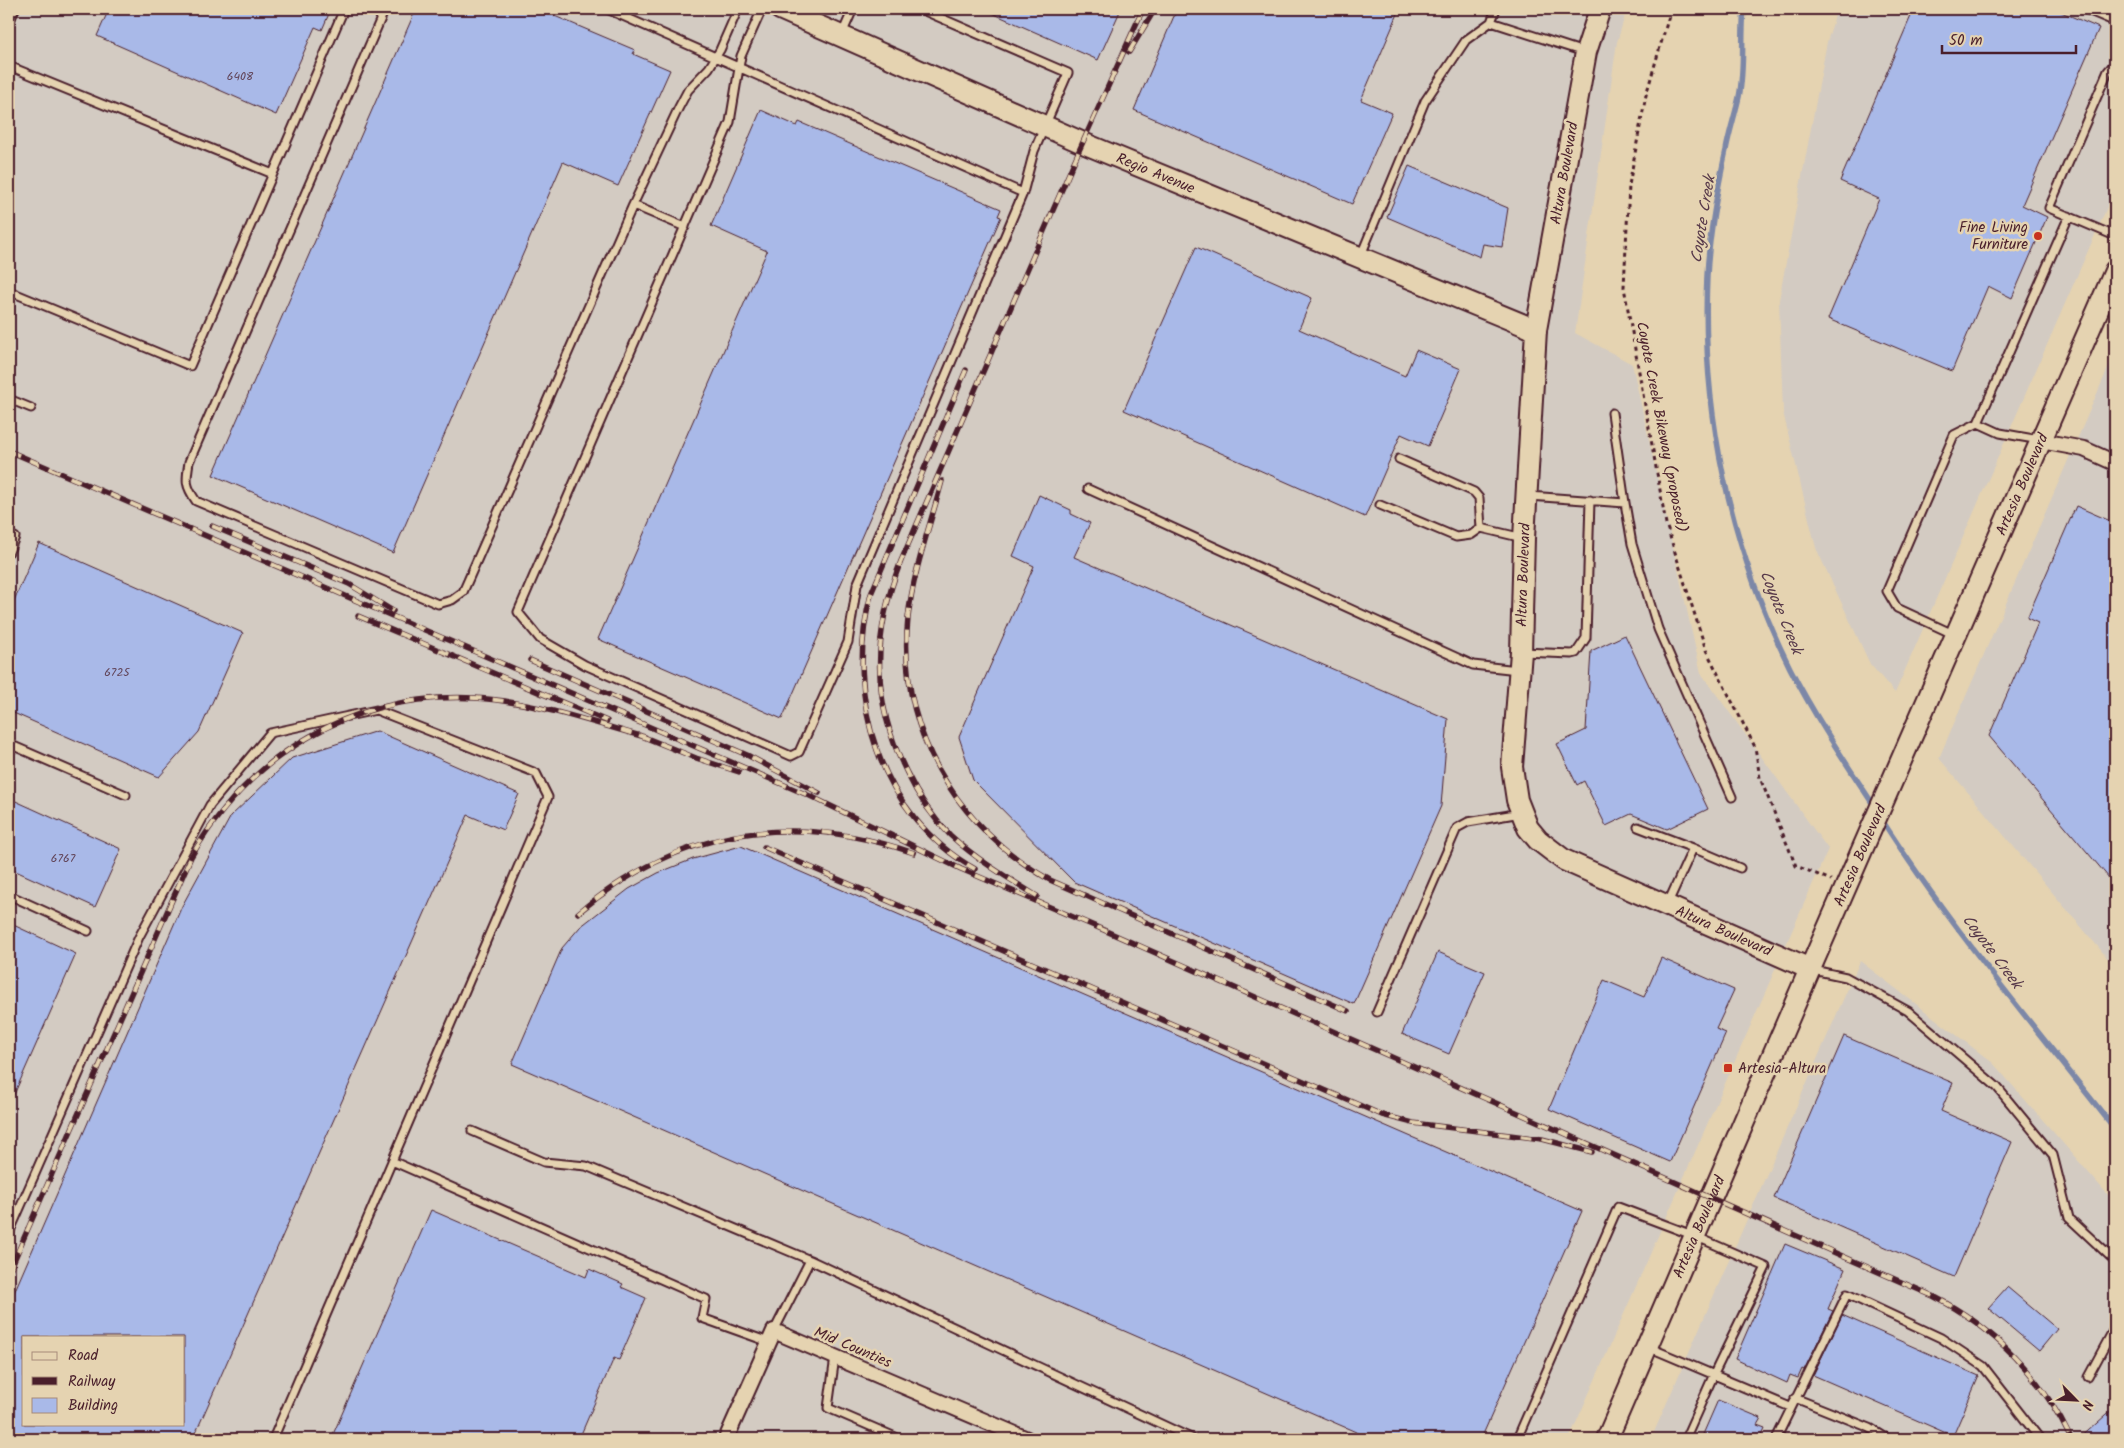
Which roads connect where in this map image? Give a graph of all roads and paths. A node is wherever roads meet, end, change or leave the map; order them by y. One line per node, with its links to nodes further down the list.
1 (14, 9): 15 (lane)
2 (344, 9): 24 (lane)
3 (386, 9): 26 (lane)
4 (606, 9): 19 (lane)
5 (738, 9): 19 (lane)
6 (762, 9): 22 (lane)
7 (780, 9): 17 (street, Regio Avenue)
8 (853, 9): 17 (lane)
9 (920, 9): 23 (lane)
10 (1496, 9): 14 (lane)
11 (1600, 9): 18 (street, Altura Boulevard)
12 (1671, 9): 59 (path, Coyote Creek Bikeway (proposed))
13 (2085, 9): 16 (lane)
14 (1491, 22): 18 (lane); 30 (lane)
15 (9, 23)
16 (2115, 26)
17 (842, 36): 23 (street, Regio Avenue)
18 (1586, 52): 33 (street, Altura Boulevard)
19 (716, 56): 22 (lane); 26 (lane)
20 (2115, 63): 27 (lane)
21 (9, 66): 24 (lane)
22 (739, 68): 25 (lane); 28 (lane)
23 (1045, 126): 25 (lane); 30 (street, Regio Avenue)
24 (273, 174): 32 (lane)
25 (1023, 193): 28 (lane)
26 (633, 205): 28 (lane)
27 (2069, 216): 29 (lane); 37 (lane)
28 (685, 227)
29 (2115, 236)
30 (1360, 257): 33 (street, Regio Avenue)
31 (2115, 271): 38 (street, Artesia Boulevard)
32 (9, 291)
33 (1536, 330): 42 (street, Altura Boulevard)
34 (9, 399): 35 (lane)
35 (30, 408)
36 (1612, 413): 44 (lane)
37 (1978, 423): 38 (lane); 50 (lane)
38 (2042, 441): 40 (street); 50 (street, Artesia Boulevard)
39 (1399, 459): 46 (lane)
40 (2115, 462)
41 (1088, 489): 51 (lane)
42 (1526, 496): 43 (lane); 48 (street, Altura Boulevard)
43 (1590, 500): 44 (lane); 51 (lane)
44 (1624, 503): 54 (lane)
45 (1380, 505): 46 (lane)
46 (1481, 528): 48 (lane)
47 (15, 537): 49 (lane)
48 (1524, 538): 51 (street, Altura Boulevard)
49 (9, 552)
50 (1956, 636): 59 (street, Artesia Boulevard)
51 (1520, 661): 55 (street, Altura Boulevard)
52 (9, 744): 53 (lane)
53 (126, 795)
54 (1732, 797)
55 (1521, 813): 61 (street, Altura Boulevard); 64 (lane)
56 (1638, 826): 57 (lane)
57 (1693, 848): 58 (lane); 61 (lane)
58 (1740, 868)
59 (1848, 884): 63 (street, Artesia Boulevard)
60 (9, 895): 62 (lane)
61 (1667, 906): 63 (street, Altura Boulevard)
62 (88, 931)
63 (1810, 970): 68 (street, Artesia Boulevard); 70 (lane)
64 (1378, 1012)
65 (472, 1131): 69 (lane)
66 (392, 1161): 67 (lane); 72 (lane); 79 (lane)
67 (9, 1233)
68 (1695, 1236): 73 (street, Artesia Boulevard); 75 (lane); 84 (lane)
69 (810, 1260): 72 (lane); 83 (lane)
70 (2115, 1261)
71 (2115, 1327): 76 (lane)
72 (772, 1336): 74 (street, Mid Counties); 80 (street)
73 (1647, 1346): 75 (lane); 85 (street, Artesia Boulevard)
74 (835, 1357): 81 (lane); 82 (street, Mid Counties)
75 (1714, 1374): 78 (lane); 86 (lane)
76 (2088, 1377)
77 (1795, 1398): 78 (lane); 88 (lane); 89 (lane)
78 (1790, 1407): 87 (lane)
79 (272, 1439)
80 (726, 1439)
81 (900, 1439)
82 (1027, 1439)
83 (1193, 1439)
84 (1517, 1439)
85 (1607, 1439)
86 (1686, 1439)
87 (1776, 1439)
88 (1888, 1439)
89 (2040, 1439)

